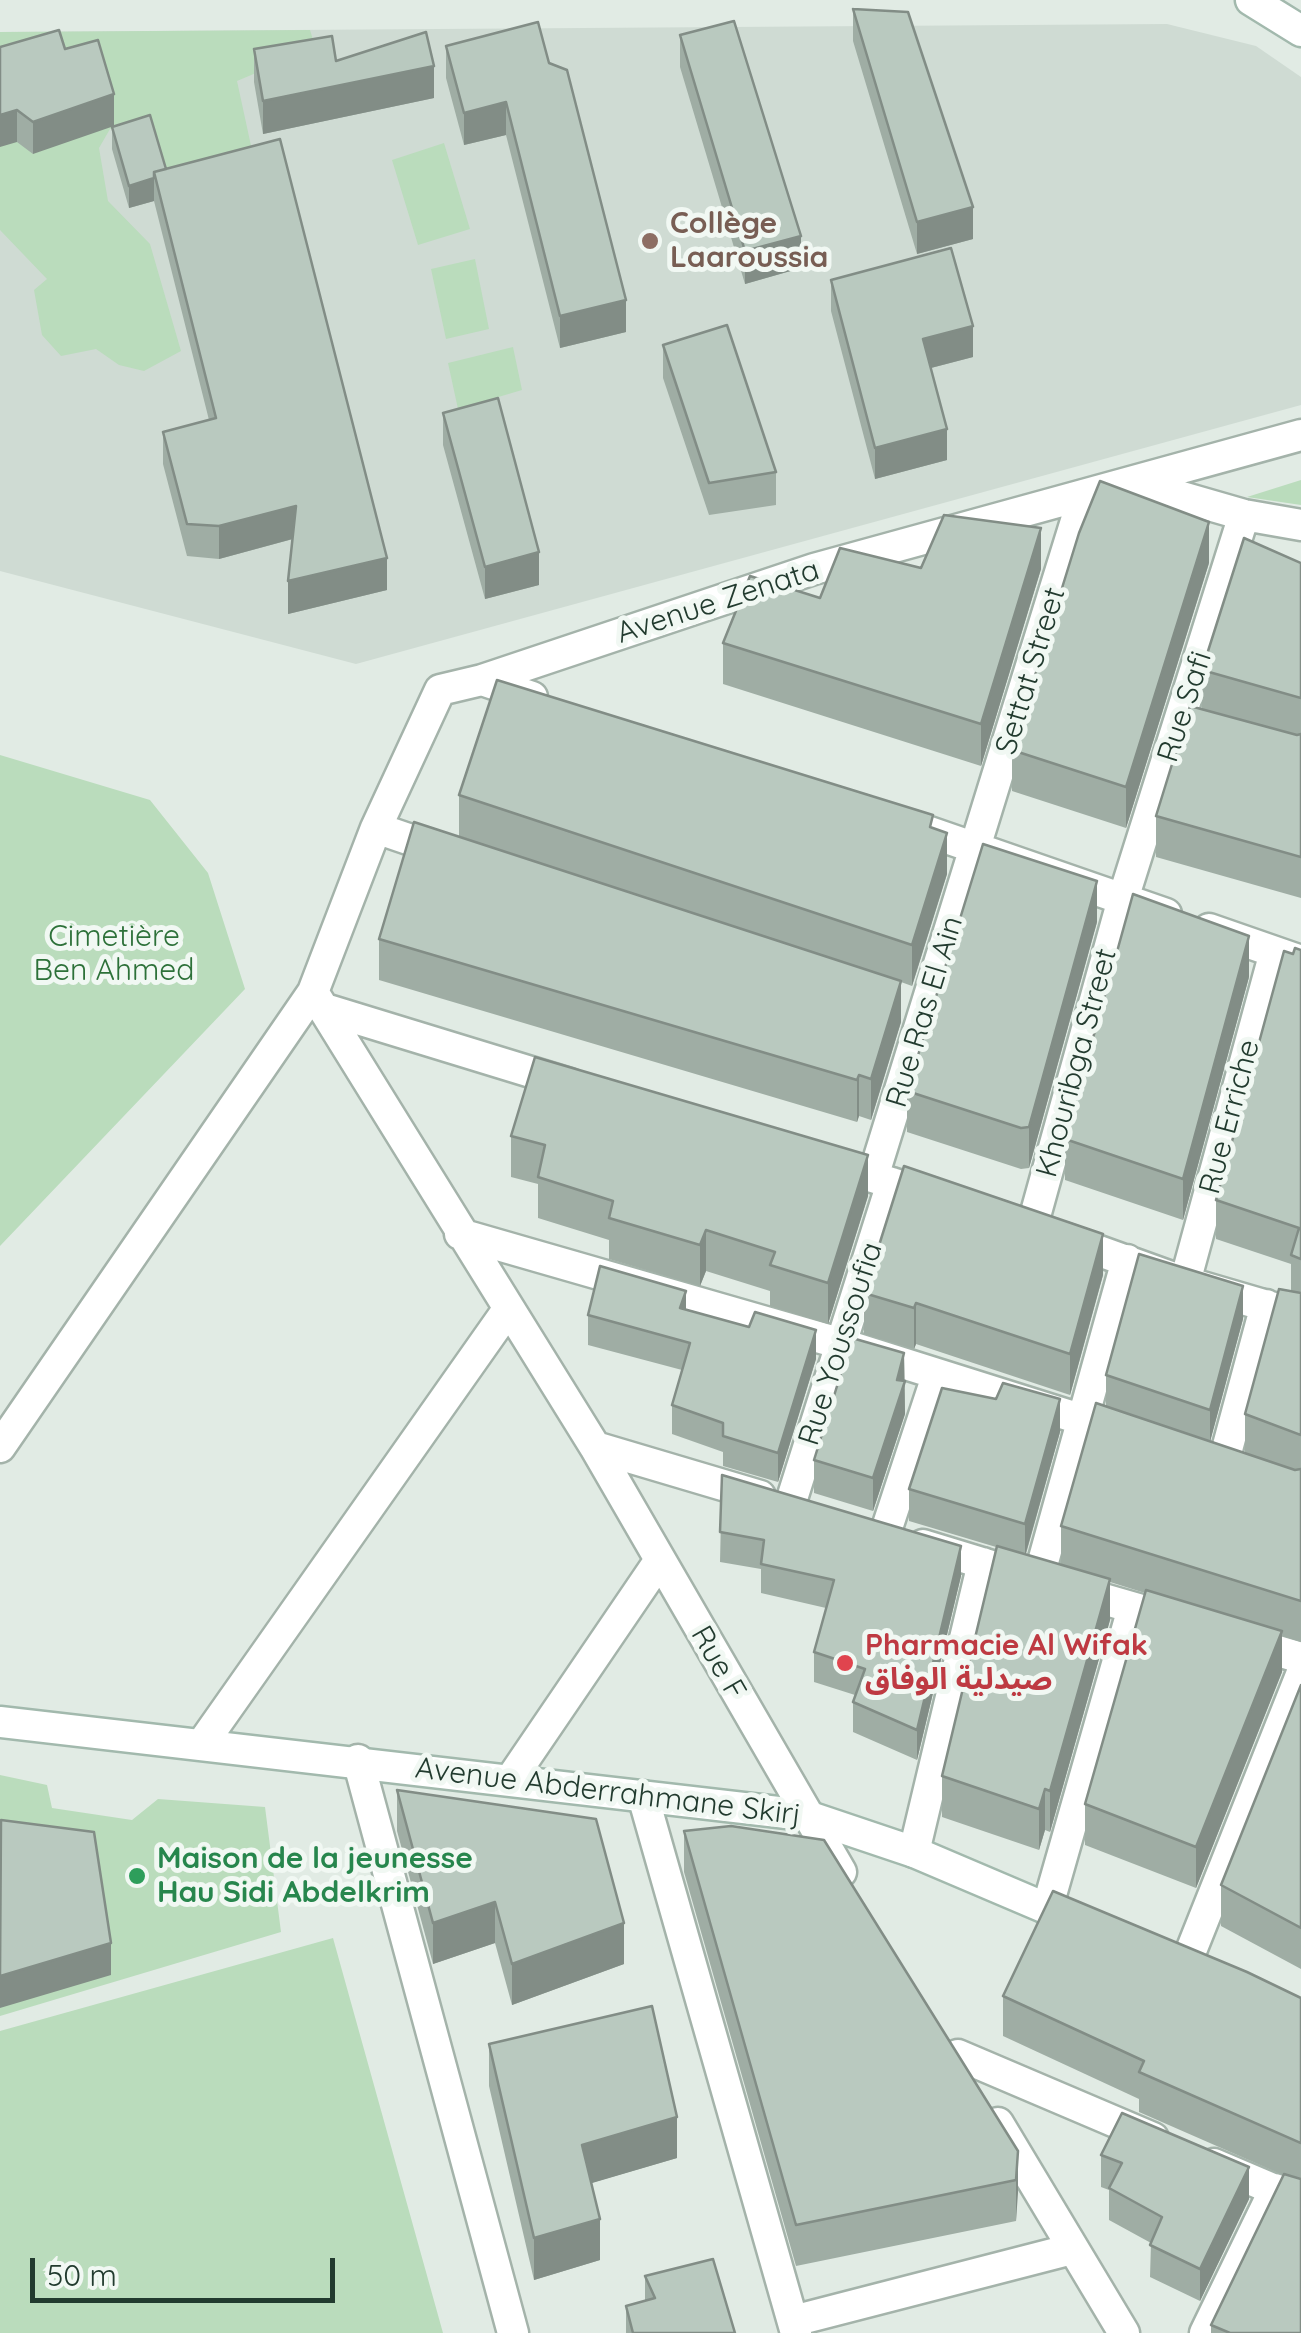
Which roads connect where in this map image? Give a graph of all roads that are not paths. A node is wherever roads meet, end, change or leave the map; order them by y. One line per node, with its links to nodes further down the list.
1 (1251, 0): 2 (street)
2 (1301, 31)
3 (1301, 436): 4 (street, Avenue Zenata)
4 (1130, 482): 5 (street, Avenue Zenata); 6 (street)
5 (1084, 494): 8 (street, Avenue Zenata); 14 (street, Settat Street)
6 (1244, 515): 7 (street); 10 (street, Rue Safi)
7 (1301, 524)
8 (482, 680): 9 (street); 13 (street, Avenue Zenata)
9 (556, 705)
10 (1180, 725): 11 (street); 16 (street, Rue Safi)
11 (1214, 734)
12 (885, 817): 14 (street)
13 (376, 828): 15 (street); 19 (street)
14 (977, 848): 16 (street); 20 (street, Rue Ras El Ain)
15 (470, 860)
16 (1122, 899): 17 (street); 26 (street, Khouribga Street)
17 (1288, 956): 29 (street, Rue Erriche)
18 (887, 997): 20 (street)
19 (319, 1001): 21 (street); 27 (street, Rue F); 35 (street)
20 (925, 1010): 23 (street, Rue Ras El Ain)
21 (590, 1090)
22 (798, 1154): 23 (street)
23 (883, 1180): 24 (street); 33 (street, Rue Youssoufia)
24 (962, 1205)
25 (997, 1216): 26 (street)
26 (1032, 1227): 28 (street)
27 (460, 1234): 31 (street, Rue F); 33 (street)
28 (1127, 1260): 29 (street); 36 (street)
29 (1185, 1282): 30 (street)
30 (1266, 1306): 32 (street); 41 (street)
31 (507, 1310): 39 (street, Rue F); 52 (street)
32 (1301, 1316)
33 (842, 1344): 34 (street); 43 (street, Rue Youssoufia)
34 (937, 1376): 36 (street); 46 (street)
35 (11, 1409): 38 (street)
36 (1080, 1418): 37 (street); 47 (street)
37 (1151, 1442)
38 (0, 1447)
39 (594, 1447): 43 (street); 45 (street, Rue F)
40 (1186, 1455): 41 (street)
41 (1222, 1468): 42 (street)
42 (1254, 1478)
43 (790, 1504): 44 (street)
44 (828, 1516)
45 (660, 1560): 54 (street); 56 (street, Rue F)
46 (983, 1563): 47 (street); 57 (street)
47 (1038, 1580): 48 (street)
48 (1133, 1608): 49 (street); 59 (street)
49 (1301, 1658)
50 (1301, 1674): 62 (street)
51 (0, 1722): 52 (street, Avenue Abderrahmane Skirj)
52 (202, 1744): 53 (street, Avenue Abderrahmane Skirj)
53 (358, 1760): 54 (street, Avenue Abderrahmane Skirj); 69 (street)
54 (511, 1779): 55 (street, Avenue Abderrahmane Skirj)
55 (643, 1796): 56 (street, Avenue Abderrahmane Skirj); 68 (street)
56 (804, 1815): 57 (street, Avenue Abderrahmane Skirj); 58 (street, Rue F)
57 (914, 1852): 59 (street, Avenue Abderrahmane Skirj)
58 (856, 1895)
59 (1048, 1908): 60 (street, Avenue Abderrahmane Skirj)
60 (1116, 1937)
61 (1151, 1952): 62 (street)
62 (1185, 1966): 63 (street)
63 (1218, 1980)
64 (937, 2023): 65 (street)
65 (958, 2055): 66 (street); 67 (street)
66 (1288, 2195): 71 (street)
67 (1072, 2249): 68 (street); 70 (street)
68 (794, 2327)
69 (513, 2333)
70 (1124, 2333)
71 (1205, 2333)

